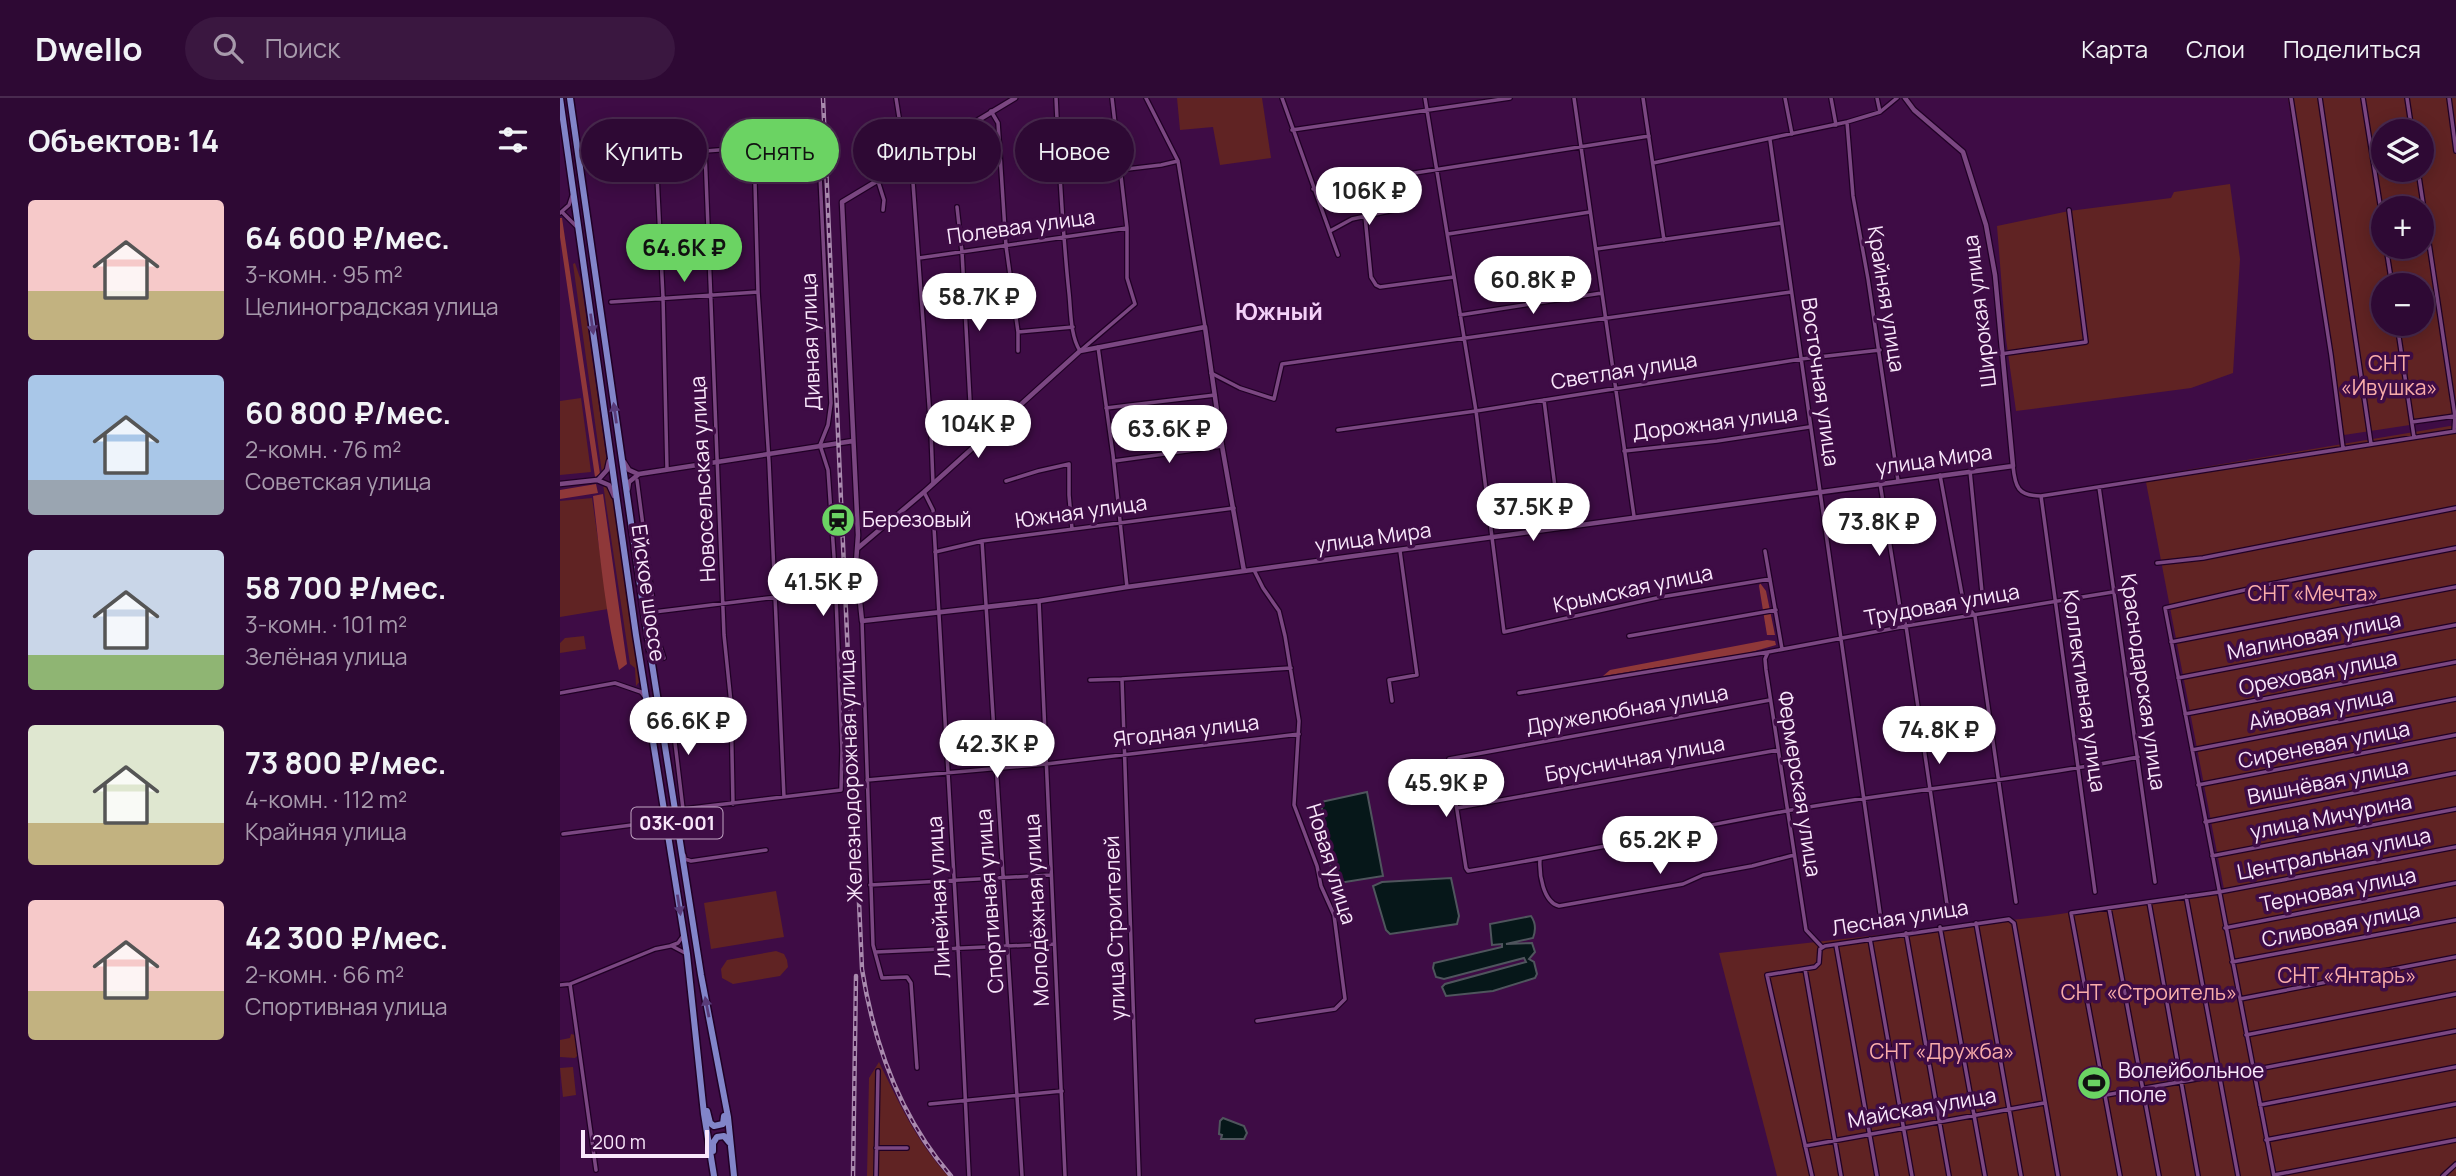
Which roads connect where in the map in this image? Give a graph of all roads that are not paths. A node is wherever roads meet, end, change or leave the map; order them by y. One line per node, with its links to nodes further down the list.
1 (560, 98): 44 (main road, Ейское шоссе / 03К-001)
2 (570, 98): 38 (main road, Ейское шоссе / 03К-001)
3 (896, 98): 26 (street)
4 (1015, 98): 23 (street)
5 (1056, 98): 69 (street)
6 (1112, 98): 28 (street)
7 (1146, 98): 39 (street)
8 (1282, 98): 32 (street)
9 (1425, 98): 24 (street)
10 (1510, 98): 24 (street)
11 (1574, 98): 36 (street)
12 (1643, 98): 34 (street)
13 (1785, 98): 33 (street)
14 (1831, 98): 31 (street)
15 (1877, 98): 25 (street)
16 (1897, 98): 25 (street)
17 (1905, 98): 94 (street, Широкая улица)
18 (2291, 98): 114 (street)
19 (2320, 98): 111 (street)
20 (2363, 98): 56 (street)
21 (2407, 98): 29 (street)
22 (2449, 98): 37 (street)
23 (991, 111): 27 (street); 71 (street)
24 (1427, 111): 32 (street); 42 (street)
25 (1880, 112): 30 (street)
26 (899, 119)
27 (978, 119)
28 (1114, 119)
29 (2410, 119)
30 (1847, 122): 31 (street); 91 (street, Крайняя улица)
31 (1836, 125): 33 (street)
32 (1292, 130): 55 (street)
33 (1792, 135): 35 (street)
34 (1648, 136): 36 (street); 40 (street)
35 (1769, 140): 40 (street); 64 (street, Восточная улица)
36 (1580, 147): 42 (street); 61 (street)
37 (2456, 151)
38 (579, 160): 43 (main road, Ейское шоссе / 03К-001)
39 (1178, 161): 41 (street); 86 (street)
40 (1653, 163): 70 (street)
41 (1134, 168)
42 (1437, 169): 55 (street); 68 (street)
43 (581, 175)
44 (571, 176): 62 (street); 66 (main road, Ейское шоссе / 03К-001)
45 (582, 182): 117 (main road, Ейское шоссе / 03К-001, one-way to 45)
46 (657, 182): 81 (street)
47 (706, 182): 80 (street, Новосельская улица)
48 (755, 182): 77 (street)
49 (821, 182): 112 (street, Дивная улица)
50 (876, 182): 110 (street, Железнодорожная улица)
51 (878, 182): 59 (street)
52 (912, 182): 75 (street)
53 (1121, 182): 65 (street)
54 (2420, 182): 102 (street)
55 (1313, 188): 67 (street)
56 (2379, 196)
57 (957, 207): 73 (street)
58 (1403, 208): 63 (street)
59 (883, 210)
60 (2069, 210): 94 (street)
61 (1590, 212): 68 (street); 72 (street)
62 (561, 213): 66 (street)
63 (1365, 216): 67 (street); 76 (street)
64 (1781, 223): 70 (street); 78 (street, Восточная улица)
65 (1127, 228): 69 (street, Полевая улица); 93 (street)
66 (578, 229): 109 (main road, Ейское шоссе / 03К-001, one-way to 109)
67 (1330, 231): 74 (street)
68 (1448, 234): 76 (street)
69 (1063, 237): 71 (street, Полевая улица); 85 (street)
70 (1664, 240): 72 (street)
71 (1006, 246): 73 (street, Полевая улица); 87 (street)
72 (1596, 249): 79 (street)
73 (962, 252): 75 (street, Полевая улица); 107 (street)
74 (1338, 255)
75 (919, 258): 107 (street)
76 (1454, 277): 83 (street)
77 (758, 292): 80 (street); 116 (street)
78 (1791, 292): 84 (street); 95 (street, Восточная улица)
79 (1602, 293): 83 (street); 84 (street)
80 (710, 295): 81 (street); 118 (street, Новосельская улица)
81 (663, 297): 82 (street); 121 (street)
82 (611, 302)
83 (1461, 315): 89 (street)
84 (1605, 319): 89 (street); 97 (street)
85 (1073, 327): 87 (street); 93 (street)
86 (1205, 327): 90 (street); 96 (street)
87 (1018, 332): 92 (street)
88 (2400, 336): 103 (street)
89 (1464, 339): 96 (street); 101 (street)
90 (1098, 348): 93 (street); 100 (street)
91 (1880, 350): 95 (street, Светлая улица); 127 (street, Крайняя улица)
92 (1018, 351)
93 (1080, 351): 130 (street)
94 (2001, 354): 120 (street, Широкая улица)
95 (1801, 359): 97 (street, Светлая улица); 104 (street, Восточная улица)
96 (1211, 373): 98 (street)
97 (1615, 388): 99 (street, Светлая улица); 115 (street)
98 (1215, 395): 100 (street); 113 (street)
99 (1544, 400): 101 (street, Светлая улица); 141 (street)
100 (1106, 408): 119 (street)
101 (1476, 411): 105 (street, Светлая улица); 143 (street)
102 (2455, 416): 103 (street); 106 (street)
103 (2412, 422): 108 (street)
104 (1810, 426): 115 (street, Дорожная улица); 132 (street, Восточная улица)
105 (1338, 430)
106 (2455, 431): 108 (street)
107 (932, 432): 130 (street)
108 (2414, 438): 111 (street)
109 (608, 441): 125 (street); 135 (main road, Ейское шоссе / 03К-001)
110 (853, 441): 112 (street); 145 (street, Железнодорожная улица)
111 (2371, 444): 114 (street)
112 (820, 445): 116 (street); 156 (street)
113 (1222, 446): 119 (street); 138 (street)
114 (2343, 448): 131 (street)
115 (1624, 451): 139 (street)
116 (768, 452): 118 (street); 159 (street)
117 (621, 456): 124 (street); 136 (main road, Ейское шоссе / 03К-001)
118 (717, 461): 121 (street); 162 (street, Новосельская улица)
119 (1114, 461): 140 (street)
120 (2012, 466): 122 (street, улица Мира); 134 (street)
121 (667, 469): 124 (street)
122 (1970, 471): 123 (street, улица Мира); 157 (street)
123 (1940, 475): 127 (street, улица Мира); 167 (street)
124 (638, 477): 136 (street); 165 (street)
125 (597, 480): 129 (street); 135 (street)
126 (1006, 481): 142 (street)
127 (1898, 481): 128 (street, улица Мира)
128 (1880, 483): 132 (street, улица Мира); 170 (street)
129 (560, 484)
130 (933, 484): 133 (street)
131 (2099, 487): 134 (street); 158 (street, Краснодарская улица)
132 (1820, 491): 139 (street, улица Мира); 172 (street, Восточная улица)
133 (924, 492): 145 (street); 149 (street, Линейная улица)
134 (2041, 495): 161 (street, Коллективная улица)
135 (617, 501): 178 (main road, Ейское шоссе / 03К-001)
136 (628, 505): 176 (main road, 03К-001)
137 (2456, 508): 150 (street)
138 (1234, 509): 140 (street, Южная улица); 152 (street)
139 (1634, 516): 141 (street, улица Мира)
140 (1120, 522): 142 (street, Южная улица); 154 (street)
141 (1560, 527): 143 (street, улица Мира)
142 (1072, 529): 144 (street, Южная улица)
143 (1491, 537): 147 (street, улица Мира); 153 (street, Крымская улица)
144 (982, 541): 149 (street, Южная улица); 163 (street, Спортивная улица)
145 (858, 548): 168 (street, Железнодорожная улица)
146 (2456, 548): 173 (street)
147 (1400, 551): 151 (street, улица Мира); 188 (street)
148 (1765, 551): 153 (street)
149 (934, 552): 166 (street, Линейная улица)
150 (2157, 563)
151 (1254, 570): 152 (street, улица Мира); 179 (street, Новая улица)
152 (1244, 571): 154 (street, улица Мира)
153 (1770, 579): 164 (street)
154 (1128, 587): 160 (street, улица Мира)
155 (2456, 587): 173 (street)
156 (834, 590): 159 (street); 207 (street)
157 (1982, 592)
158 (2113, 592): 161 (street, Трудовая улица); 197 (street, Краснодарская улица)
159 (774, 599): 162 (street); 207 (street)
160 (1038, 601): 163 (street, улица Мира); 198 (street, Молодёжная улица)
161 (2056, 601): 167 (street, Трудовая улица); 200 (street, Коллективная улица)
162 (724, 603): 165 (street); 209 (street, Новосельская улица)
163 (987, 607): 166 (street, улица Мира); 199 (street, Спортивная улица)
164 (1776, 610): 171 (street); 174 (street)
165 (654, 612): 176 (street)
166 (939, 613): 168 (street, улица Мира); 201 (street, Линейная улица)
167 (1975, 616): 170 (street, Трудовая улица); 204 (street)
168 (862, 621): 203 (street, Железнодорожная улица)
169 (2456, 625): 180 (street, Малиновая улица)
170 (1906, 626): 172 (street, Трудовая улица); 206 (street)
171 (1629, 636)
172 (1841, 638): 174 (street, Трудовая улица); 208 (street, Восточная улица)
173 (2171, 642): 180 (street)
174 (1783, 649): 175 (street, Трудовая улица)
175 (1768, 652): 185 (street); 187 (street, Фермерская улица)
176 (651, 660): 214 (main road, 03К-001)
177 (2456, 662): 191 (street, Ореховая улица)
178 (642, 668): 183 (street); 189 (main road, Ейское шоссе / 03К-001)
179 (1291, 668): 181 (street); 192 (street, Новая улица)
180 (2178, 678): 191 (street)
181 (1122, 679): 182 (street); 196 (street, улица Строителей)
182 (1090, 680)
183 (634, 689): 184 (street); 189 (street)
184 (560, 693)
185 (1519, 693)
186 (2456, 699): 195 (street, Айвовая улица)
187 (1770, 700): 194 (street, Фермерская улица); 211 (street, Дружелюбная улица)
188 (1392, 701)
189 (647, 702): 210 (main road, Ейское шоссе / 03К-001)
190 (671, 709): 212 (street)
191 (2185, 714): 195 (street)
192 (1299, 734): 196 (street, Ягодная улица); 264 (street, Новая улица)
193 (2456, 736): 205 (street, Сиреневая улица)
194 (1778, 750): 211 (street, Брусничная улица); 215 (street, Фермерская улица)
195 (2192, 750): 205 (street)
196 (1124, 754): 198 (street, Ягодная улица); 304 (street, улица Строителей)
197 (2138, 757): 200 (street); 231 (street, Краснодарская улица)
198 (1046, 764): 199 (street, Ягодная улица); 228 (street, Молодёжная улица)
199 (997, 768): 201 (street, Ягодная улица); 229 (street, Спортивная улица)
200 (2078, 769): 204 (street); 234 (street, Коллективная улица)
201 (947, 773): 203 (street, Ягодная улица); 230 (street, Линейная улица)
202 (2456, 773): 217 (street, Вишнёвая улица)
203 (867, 780): 233 (street, Железнодорожная улица)
204 (1998, 780): 206 (street); 237 (street)
205 (2198, 785): 217 (street)
206 (1930, 789): 208 (street); 240 (street)
207 (784, 797): 209 (street)
208 (1864, 798): 215 (street); 241 (street, Восточная улица)
209 (733, 804): 212 (street)
210 (664, 806): 216 (street); 219 (main road, Ейское шоссе / 03К-001)
211 (1457, 808): 225 (street)
212 (683, 809): 214 (street)
213 (2456, 809): 224 (street, улица Мичурина)
214 (675, 810): 222 (main road, 03К-001)
215 (1786, 810): 223 (street, Фермерская улица); 225 (street)
216 (655, 822): 218 (street); 219 (street)
217 (2205, 822): 224 (street)
218 (563, 834)
219 (668, 836): 246 (main road, Ейское шоссе / 03К-001, one-way to 246)
220 (2456, 847): 235 (street, Центральная улица)
221 (766, 850): 226 (street)
222 (682, 854): 226 (street); 227 (main road, 03К-001)
223 (1794, 855): 225 (street); 254 (street, Фермерская улица)
224 (2212, 856): 235 (street)
225 (1540, 859)
226 (691, 861): 227 (street)
227 (684, 869): 271 (main road, 03К-001, one-way to 227)
228 (1051, 876): 229 (street); 249 (street, Молодёжная улица)
229 (1005, 877): 230 (street); 252 (street, Спортивная улица)
230 (954, 879): 233 (street); 253 (street, Линейная улица)
231 (2155, 882)
232 (2456, 883): 245 (street, Терновая улица)
233 (870, 885): 255 (street, Железнодорожная улица)
234 (2095, 891)
235 (2219, 892): 236 (street, Центральная улица); 245 (street)
236 (2186, 896): 238 (street, Центральная улица); 272 (street)
237 (2016, 902)
238 (2149, 902): 239 (street, Центральная улица); 274 (street)
239 (2109, 908): 275 (street); 278 (street, Центральная улица)
240 (1948, 911)
241 (1881, 920)
242 (2456, 920): 258 (street, Сливовая улица)
243 (1976, 922): 244 (street, Лесная улица); 280 (street, Лесная улица); 284 (street)
244 (1940, 928): 247 (street, Лесная улица); 285 (street)
245 (2225, 928): 258 (street)
246 (684, 933): 251 (street); 256 (main road, Ейское шоссе / 03К-001)
247 (1906, 933): 248 (street, Лесная улица); 286 (street)
248 (1870, 939): 250 (street, Лесная улица); 287 (street)
249 (1054, 944): 252 (street); 276 (street, Молодёжная улица)
250 (1836, 944): 254 (street, Лесная улица); 288 (street)
251 (670, 946): 256 (street); 260 (street)
252 (1009, 946): 253 (street); 277 (street, Спортивная улица)
253 (958, 947): 255 (street); 279 (street, Линейная улица)
254 (1822, 947): 259 (street, Лесная улица)
255 (876, 952): 268 (street, Железнодорожная улица)
256 (687, 954): 273 (main road, Ейское шоссе / 03К-001)
257 (2456, 957): 263 (street)
258 (2232, 962): 263 (street)
259 (1805, 969): 289 (street); 293 (street)
260 (570, 984): 261 (street); 297 (street)
261 (560, 985)
262 (2456, 994): 266 (street)
263 (2239, 999): 266 (street)
264 (1257, 1021)
265 (2456, 1031): 269 (street)
266 (2246, 1035): 269 (street)
267 (2456, 1067): 283 (street)
268 (916, 1068)
269 (2253, 1070): 283 (street)
270 (878, 1071): 294 (street)
271 (719, 1073): 273 (main road, 03К-001); 292 (main road, 03К-001)
272 (2219, 1075): 274 (street); 316 (street)
273 (701, 1078): 298 (main road, Ейское шоссе / 03К-001)
274 (2182, 1082): 275 (street); 315 (street)
275 (2143, 1088): 278 (street); 314 (street)
276 (1062, 1091): 277 (street); 303 (street, Молодёжная улица)
277 (1018, 1094): 279 (street); 302 (street, Спортивная улица)
278 (2106, 1095): 313 (street)
279 (966, 1099): 281 (street); 301 (street, Линейная улица)
280 (2045, 1103): 284 (street, Майская улица); 312 (street)
281 (930, 1104)
282 (2456, 1104): 290 (street)
283 (2260, 1105): 290 (street)
284 (2009, 1109): 285 (street, Майская улица); 311 (street)
285 (1974, 1115): 286 (street, Майская улица); 310 (street)
286 (1939, 1121): 287 (street, Майская улица); 309 (street)
287 (1904, 1128): 288 (street, Майская улица); 308 (street)
288 (1869, 1134): 289 (street, Майская улица); 307 (street)
289 (1834, 1140): 293 (street, Майская улица); 306 (street)
290 (2266, 1140): 317 (street)
291 (2456, 1140): 317 (street)
292 (730, 1145): 298 (main road, 03К-001); 299 (main road, 03К-001)
293 (1805, 1146): 305 (street)
294 (876, 1148): 295 (street); 300 (street)
295 (907, 1148)
296 (2456, 1164): 318 (street)
297 (596, 1170)
298 (714, 1173)
299 (734, 1176)
300 (876, 1176)
301 (969, 1176)
302 (1022, 1176)
303 (1065, 1176)
304 (1139, 1176)
305 (1812, 1176)
306 (1841, 1176)
307 (1877, 1176)
308 (1912, 1176)
309 (1949, 1176)
310 (1985, 1176)
311 (2021, 1176)
312 (2058, 1176)
313 (2120, 1176)
314 (2159, 1176)
315 (2198, 1176)
316 (2238, 1176)
317 (2274, 1176)
318 (2443, 1176)

